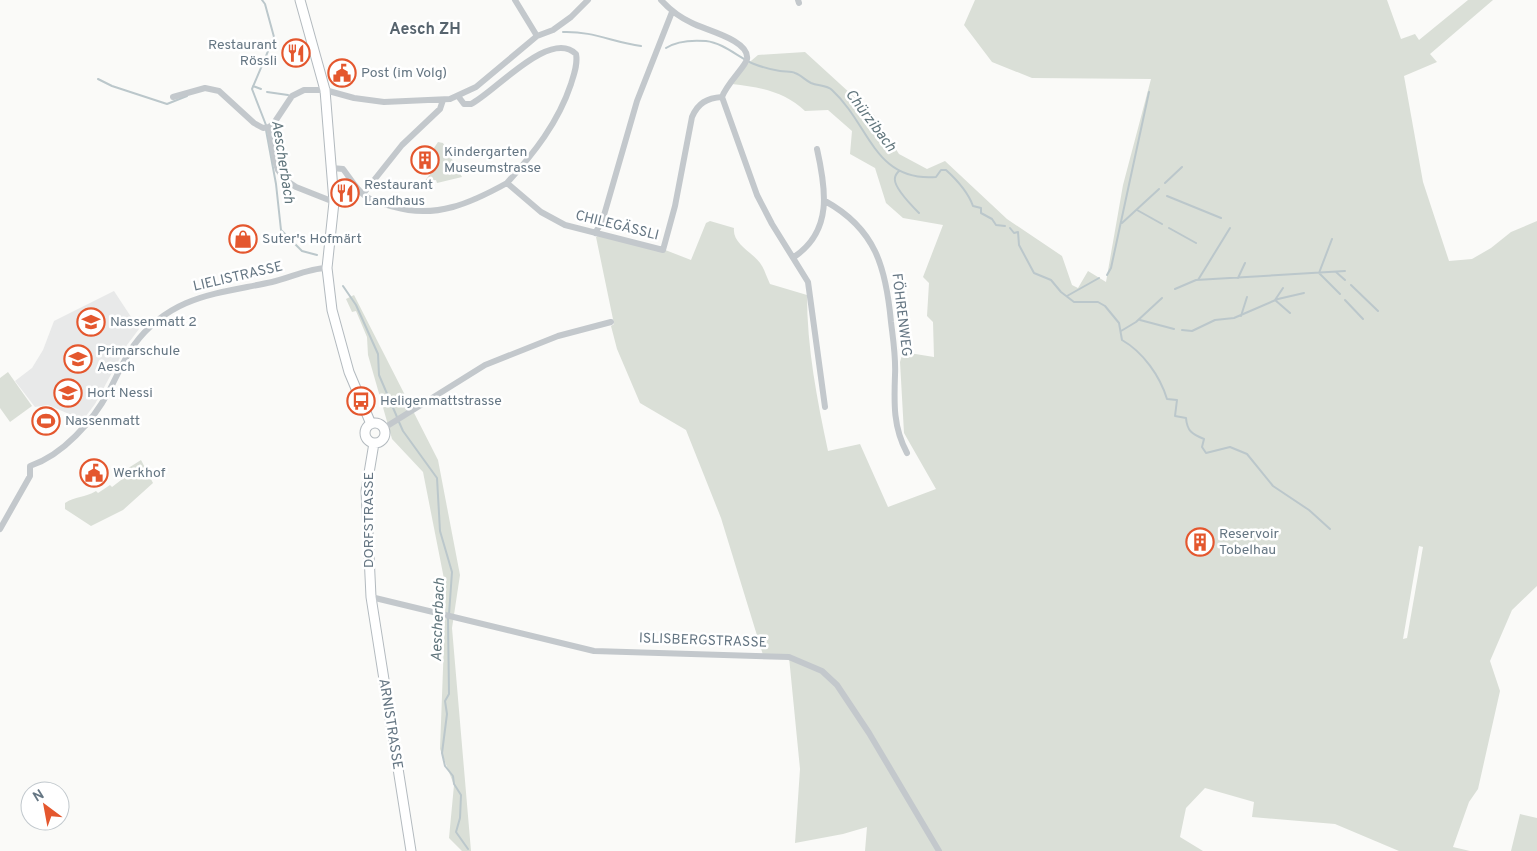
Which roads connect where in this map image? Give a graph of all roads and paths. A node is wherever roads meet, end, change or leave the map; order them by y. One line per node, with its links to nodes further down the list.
1 (300, 0): 7 (street)
2 (515, 0): 6 (street)
3 (588, 0): 6 (street)
4 (661, 0): 5 (street)
5 (672, 12): 10 (street); 19 (street)
6 (537, 36): 8 (street)
7 (325, 90): 11 (street); 12 (street); 14 (street)
8 (458, 96): 11 (street); 15 (street)
9 (173, 97): 12 (street)
10 (722, 97): 19 (street, CHILEGÄSSLI); 20 (street)
11 (443, 100): 16 (street)
12 (266, 128): 18 (street)
13 (817, 149): 17 (street)
14 (332, 168): 16 (street); 18 (street)
15 (507, 183): 16 (street); 19 (street, CHILEGÄSSLI)
16 (363, 194)
17 (826, 201): 20 (street); 27 (street, FÖHRENWEG)
18 (334, 202): 21 (street)
19 (596, 233)
20 (794, 257): 23 (street)
21 (327, 268): 24 (street); 28 (street, LIELISTRASSE)
22 (610, 322): 25 (street)
23 (826, 407)
24 (371, 424): 25 (street); 26 (street)
25 (384, 428): 26 (street)
26 (374, 443): 29 (street, DORFSTRASSE)
27 (908, 452)
28 (0, 528)
29 (371, 597): 30 (street, ARNISTRASSE); 31 (street, ISLISBERGSTRASSE)
30 (411, 851)
31 (939, 851)

